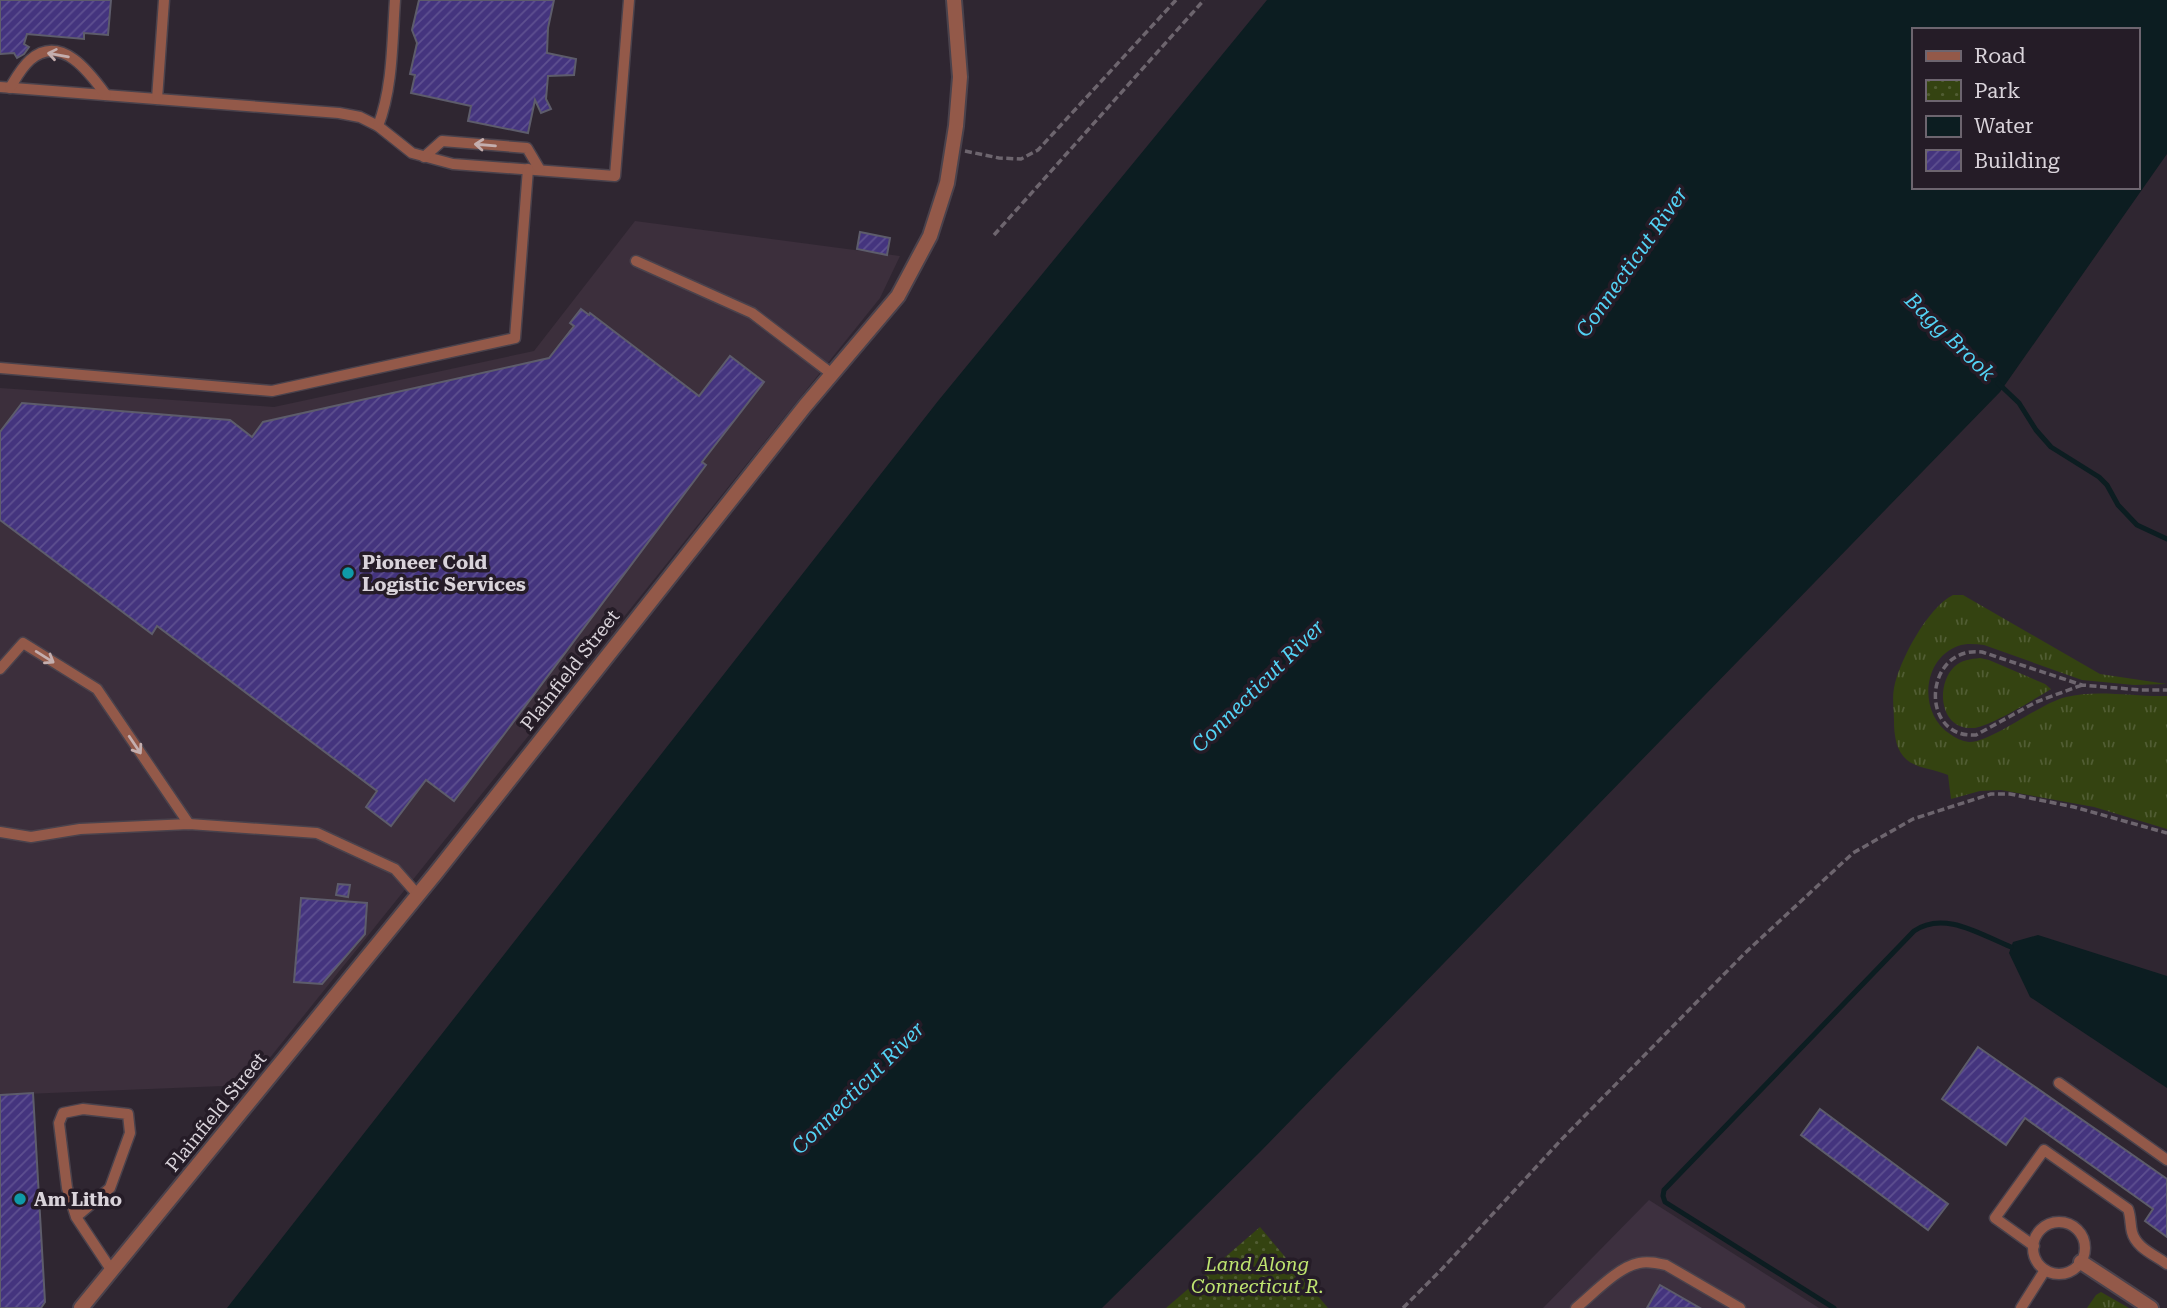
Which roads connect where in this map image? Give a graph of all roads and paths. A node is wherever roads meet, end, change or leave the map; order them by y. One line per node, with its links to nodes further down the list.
1 (164, 0): 9 (lane)
2 (395, 0): 10 (lane)
3 (629, 0): 14 (lane)
4 (954, 0): 11 (street, Plainfield Street)
5 (1176, 0): 11 (path)
6 (1204, 0): 15 (path)
7 (5, 87): 8 (lane); 8 (lane, one-way to 7)
8 (106, 95): 9 (lane)
9 (157, 99): 10 (lane)
10 (378, 126): 12 (lane)
11 (953, 149): 18 (street, Plainfield Street)
12 (424, 157): 13 (lane); 14 (lane, one-way to 12)
13 (528, 169): 14 (lane); 17 (lane)
14 (540, 170)
15 (994, 235)
16 (636, 261): 18 (lane)
17 (0, 368)
18 (832, 374): 25 (street, Plainfield Street)
19 (0, 669): 22 (lane, one-way to 22)
20 (2081, 685): 20 (path); 21 (path)
21 (2167, 690)
22 (190, 824): 23 (lane); 25 (lane)
23 (0, 832)
24 (2167, 834): 35 (path)
25 (418, 895): 33 (street, Plainfield Street)
26 (2059, 1083): 27 (lane)
27 (2167, 1160)
28 (76, 1217): 28 (lane); 33 (lane)
29 (2034, 1247): 30 (lane); 31 (lane); 32 (lane)
30 (2081, 1262): 32 (lane); 39 (street)
31 (2167, 1264)
32 (2045, 1270): 38 (lane)
33 (112, 1271): 34 (street, Plainfield Street)
34 (81, 1308)
35 (1403, 1308)
36 (1576, 1308): 37 (lane)
37 (1740, 1308)
38 (2021, 1308)
39 (2151, 1308)

